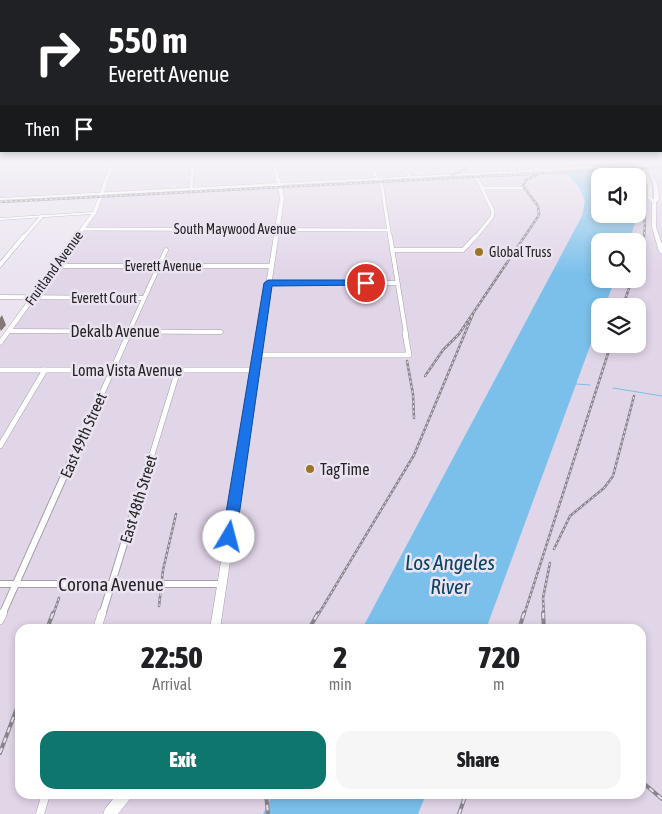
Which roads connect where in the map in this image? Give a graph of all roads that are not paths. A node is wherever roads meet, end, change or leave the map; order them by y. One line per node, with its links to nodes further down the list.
1 (100, 199): 6 (street, Fruitland Avenue)
2 (282, 199): 10 (main road)
3 (384, 199): 11 (street)
4 (487, 199): 13 (street)
5 (650, 199): 14 (main road)
6 (94, 213): 7 (street); 9 (street, Fruitland Avenue)
7 (42, 216): 8 (street); 15 (street)
8 (0, 219)
9 (82, 229): 10 (street, South Maywood Avenue); 16 (street, Fruitland Avenue)
10 (276, 229): 11 (street, South Maywood Avenue); 18 (main road)
11 (389, 230): 13 (street)
12 (166, 250): 17 (street, East 49th Street)
13 (392, 250): 20 (street)
14 (662, 252)
15 (0, 265)
16 (56, 266): 17 (street, Everett Avenue); 22 (street, Fruitland Avenue)
17 (158, 266): 18 (street, Everett Avenue); 23 (street, East 49th Street)
18 (271, 266): 19 (main road)
19 (268, 283): 20 (street); 28 (main road)
20 (398, 283): 28 (street)
21 (0, 297): 22 (street)
22 (33, 298): 23 (street, Everett Court); 24 (street, Fruitland Avenue)
23 (144, 298): 25 (street, East 49th Street)
24 (9, 331): 25 (street, Dekalb Avenue); 27 (street, Fruitland Avenue)
25 (129, 331): 26 (street, Dekalb Avenue); 31 (street, East 49th Street)
26 (221, 332)
27 (0, 343)
28 (257, 355): 33 (main road)
29 (0, 370): 30 (street, Loma Vista Avenue)
30 (45, 370): 31 (street, Loma Vista Avenue); 34 (street)
31 (112, 370): 32 (street, Loma Vista Avenue); 36 (street, East 49th Street)
32 (178, 370): 33 (street, Loma Vista Avenue); 37 (street, East 48th Street)
33 (254, 370): 38 (main road)
34 (0, 446)
35 (0, 584): 36 (street, Corona Avenue)
36 (16, 584): 37 (street, Corona Avenue); 39 (street, East 49th Street)
37 (111, 584): 38 (street, Corona Avenue); 40 (street, East 48th Street)
38 (223, 584): 41 (main road)
39 (0, 620)
40 (99, 624)
41 (216, 624)
42 (44, 799): 44 (street)
43 (121, 799): 45 (main road)
44 (40, 814)
45 (110, 814)

